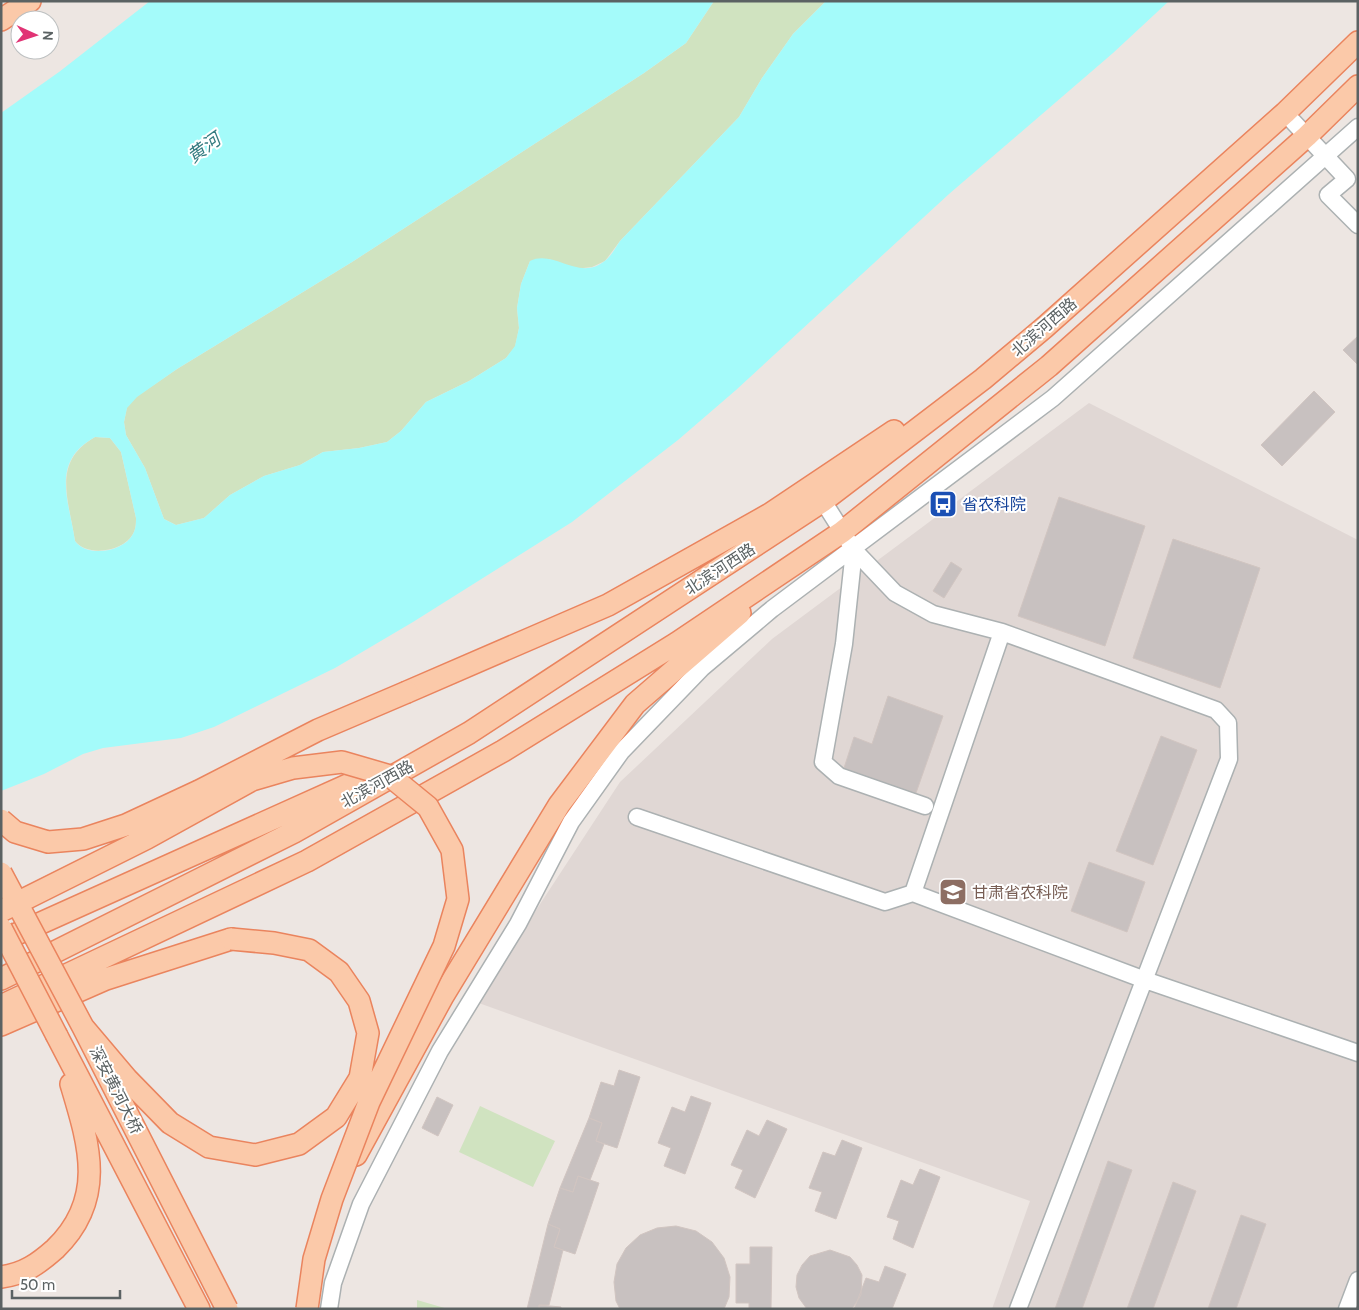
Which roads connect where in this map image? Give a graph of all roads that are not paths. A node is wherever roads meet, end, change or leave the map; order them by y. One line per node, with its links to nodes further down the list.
1 (30, 1): 2 (main road)
2 (5, 18)
3 (1358, 42): 5 (main road, 北滨河西路)
4 (1358, 86): 7 (main road, 北滨河西路)
5 (1285, 114): 7 (lane); 10 (main road, 北滨河西路)
6 (1358, 127): 8 (lane)
7 (1306, 136): 8 (lane); 12 (main road, 北滨河西路)
8 (1325, 156): 9 (lane); 13 (lane)
9 (1358, 224)
10 (983, 379): 11 (main road, 北滨河西路); 19 (main road, bridge)
11 (823, 501): 12 (lane); 16 (main road, 北滨河西路)
12 (842, 532): 13 (lane); 14 (main road, 北滨河西路)
13 (854, 550): 15 (lane); 17 (lane); 41 (lane)
14 (801, 559): 24 (main road, 北滨河西路); 35 (main road, bridge)
15 (1002, 632): 21 (lane); 28 (lane)
16 (469, 733): 25 (main road); 26 (main road, 北滨河西路)
17 (925, 806)
18 (637, 817): 21 (lane)
19 (1, 820)
20 (1, 873): 32 (main road, 深安黄河大桥, bridge)
21 (913, 893): 28 (lane)
22 (1, 911): 35 (main road, bridge)
23 (1, 928): 33 (main road, 深安黄河大桥, bridge)
24 (154, 933): 27 (main road); 29 (main road, 北滨河西路)
25 (1, 942)
26 (1, 979)
27 (106, 979): 30 (main road); 32 (main road, bridge)
28 (1145, 980): 34 (lane); 42 (lane)
29 (1, 1006)
30 (11, 1017): 31 (main road)
31 (1, 1025)
32 (83, 1027): 39 (main road, 深安黄河大桥, bridge)
33 (57, 1036): 36 (main road); 38 (main road, 深安黄河大桥)
34 (1358, 1053)
35 (332, 1199): 40 (main road, bridge)
36 (1, 1277)
37 (1358, 1280): 43 (lane)
38 (199, 1309)
39 (227, 1309)
40 (307, 1309)
41 (329, 1309)
42 (1018, 1309)
43 (1347, 1309)

